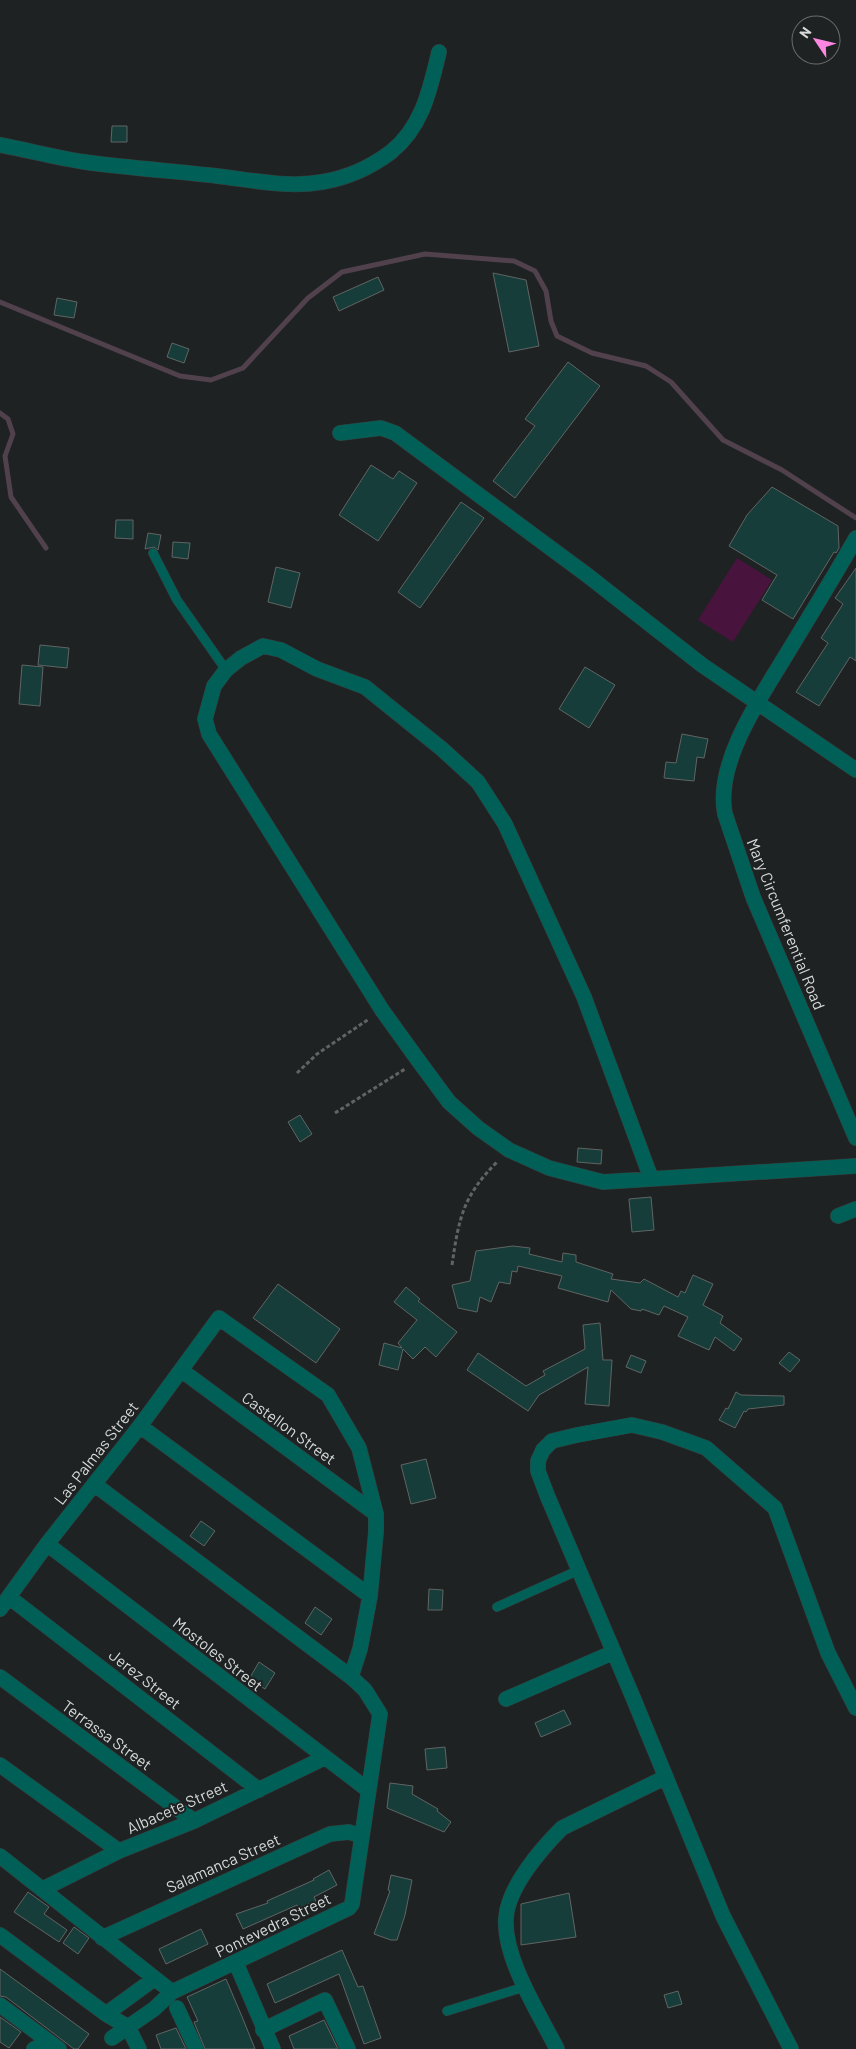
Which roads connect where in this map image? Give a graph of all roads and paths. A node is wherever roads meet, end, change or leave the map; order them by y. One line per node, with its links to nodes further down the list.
1 (439, 52): 2 (street)
2 (0, 144)
3 (340, 434): 7 (street)
4 (854, 541): 7 (street, Mary Circumferential Road)
5 (154, 554): 6 (lane)
6 (226, 670): 9 (street); 16 (street)
7 (757, 702): 8 (street); 13 (street, Mary Circumferential Road)
8 (856, 770)
9 (382, 1010): 10 (street); 11 (path)
10 (418, 1060): 12 (path); 14 (street)
11 (297, 1073)
12 (335, 1113)
13 (856, 1138)
14 (509, 1150): 16 (street); 19 (path)
15 (856, 1166): 16 (street)
16 (651, 1178)
17 (856, 1209): 18 (street)
18 (838, 1216)
19 (452, 1265)
20 (181, 1370): 21 (street, Las Palmas Street); 23 (street, Castellon Street); 23 (street, Las Palmas Street)
21 (140, 1426): 22 (street, Las Palmas Street); 26 (street)
22 (94, 1484): 24 (street, Las Palmas Street); 31 (street)
23 (376, 1514): 26 (street)
24 (48, 1544): 27 (street, Las Palmas Street); 34 (street, Mostoles Street)
25 (579, 1570): 28 (lane); 29 (street); 33 (street)
26 (370, 1596): 31 (street)
27 (4, 1603): 37 (street, Jerez Street)
28 (497, 1607)
29 (614, 1652): 32 (street); 36 (street)
30 (0, 1677): 39 (street, Terrassa Street)
31 (351, 1677): 38 (street)
32 (506, 1699)
33 (856, 1708)
34 (324, 1758): 37 (street, Albacete Street); 38 (street, Mostoles Street)
35 (0, 1764): 41 (street)
36 (666, 1777): 48 (street); 64 (street)
37 (259, 1790): 39 (street, Albacete Street)
38 (368, 1790): 40 (street)
39 (194, 1820): 41 (street, Albacete Street)
40 (361, 1836): 45 (street, Salamanca Street); 46 (street, Pontevedra Street)
41 (119, 1851): 43 (street, Albacete Street)
42 (0, 1856): 43 (street)
43 (43, 1889): 45 (street)
44 (0, 1935): 53 (street)
45 (102, 1938): 47 (street)
46 (236, 1962): 49 (street, Pontevedra Street); 55 (street)
47 (154, 1979): 49 (street); 53 (street)
48 (524, 1987): 52 (lane); 63 (street)
49 (172, 1992): 54 (street, Pontevedra Street)
50 (0, 2005): 57 (street)
51 (178, 2008): 60 (street)
52 (447, 2011)
53 (106, 2014): 54 (street); 56 (street)
54 (128, 2027): 56 (street, Pontevedra Street); 59 (street)
55 (263, 2030): 61 (street); 62 (street)
56 (114, 2044)
57 (54, 2045): 58 (street)
58 (34, 2049)
59 (139, 2049)
60 (196, 2049)
61 (273, 2049)
62 (348, 2049)
63 (557, 2049)
64 (791, 2049)

